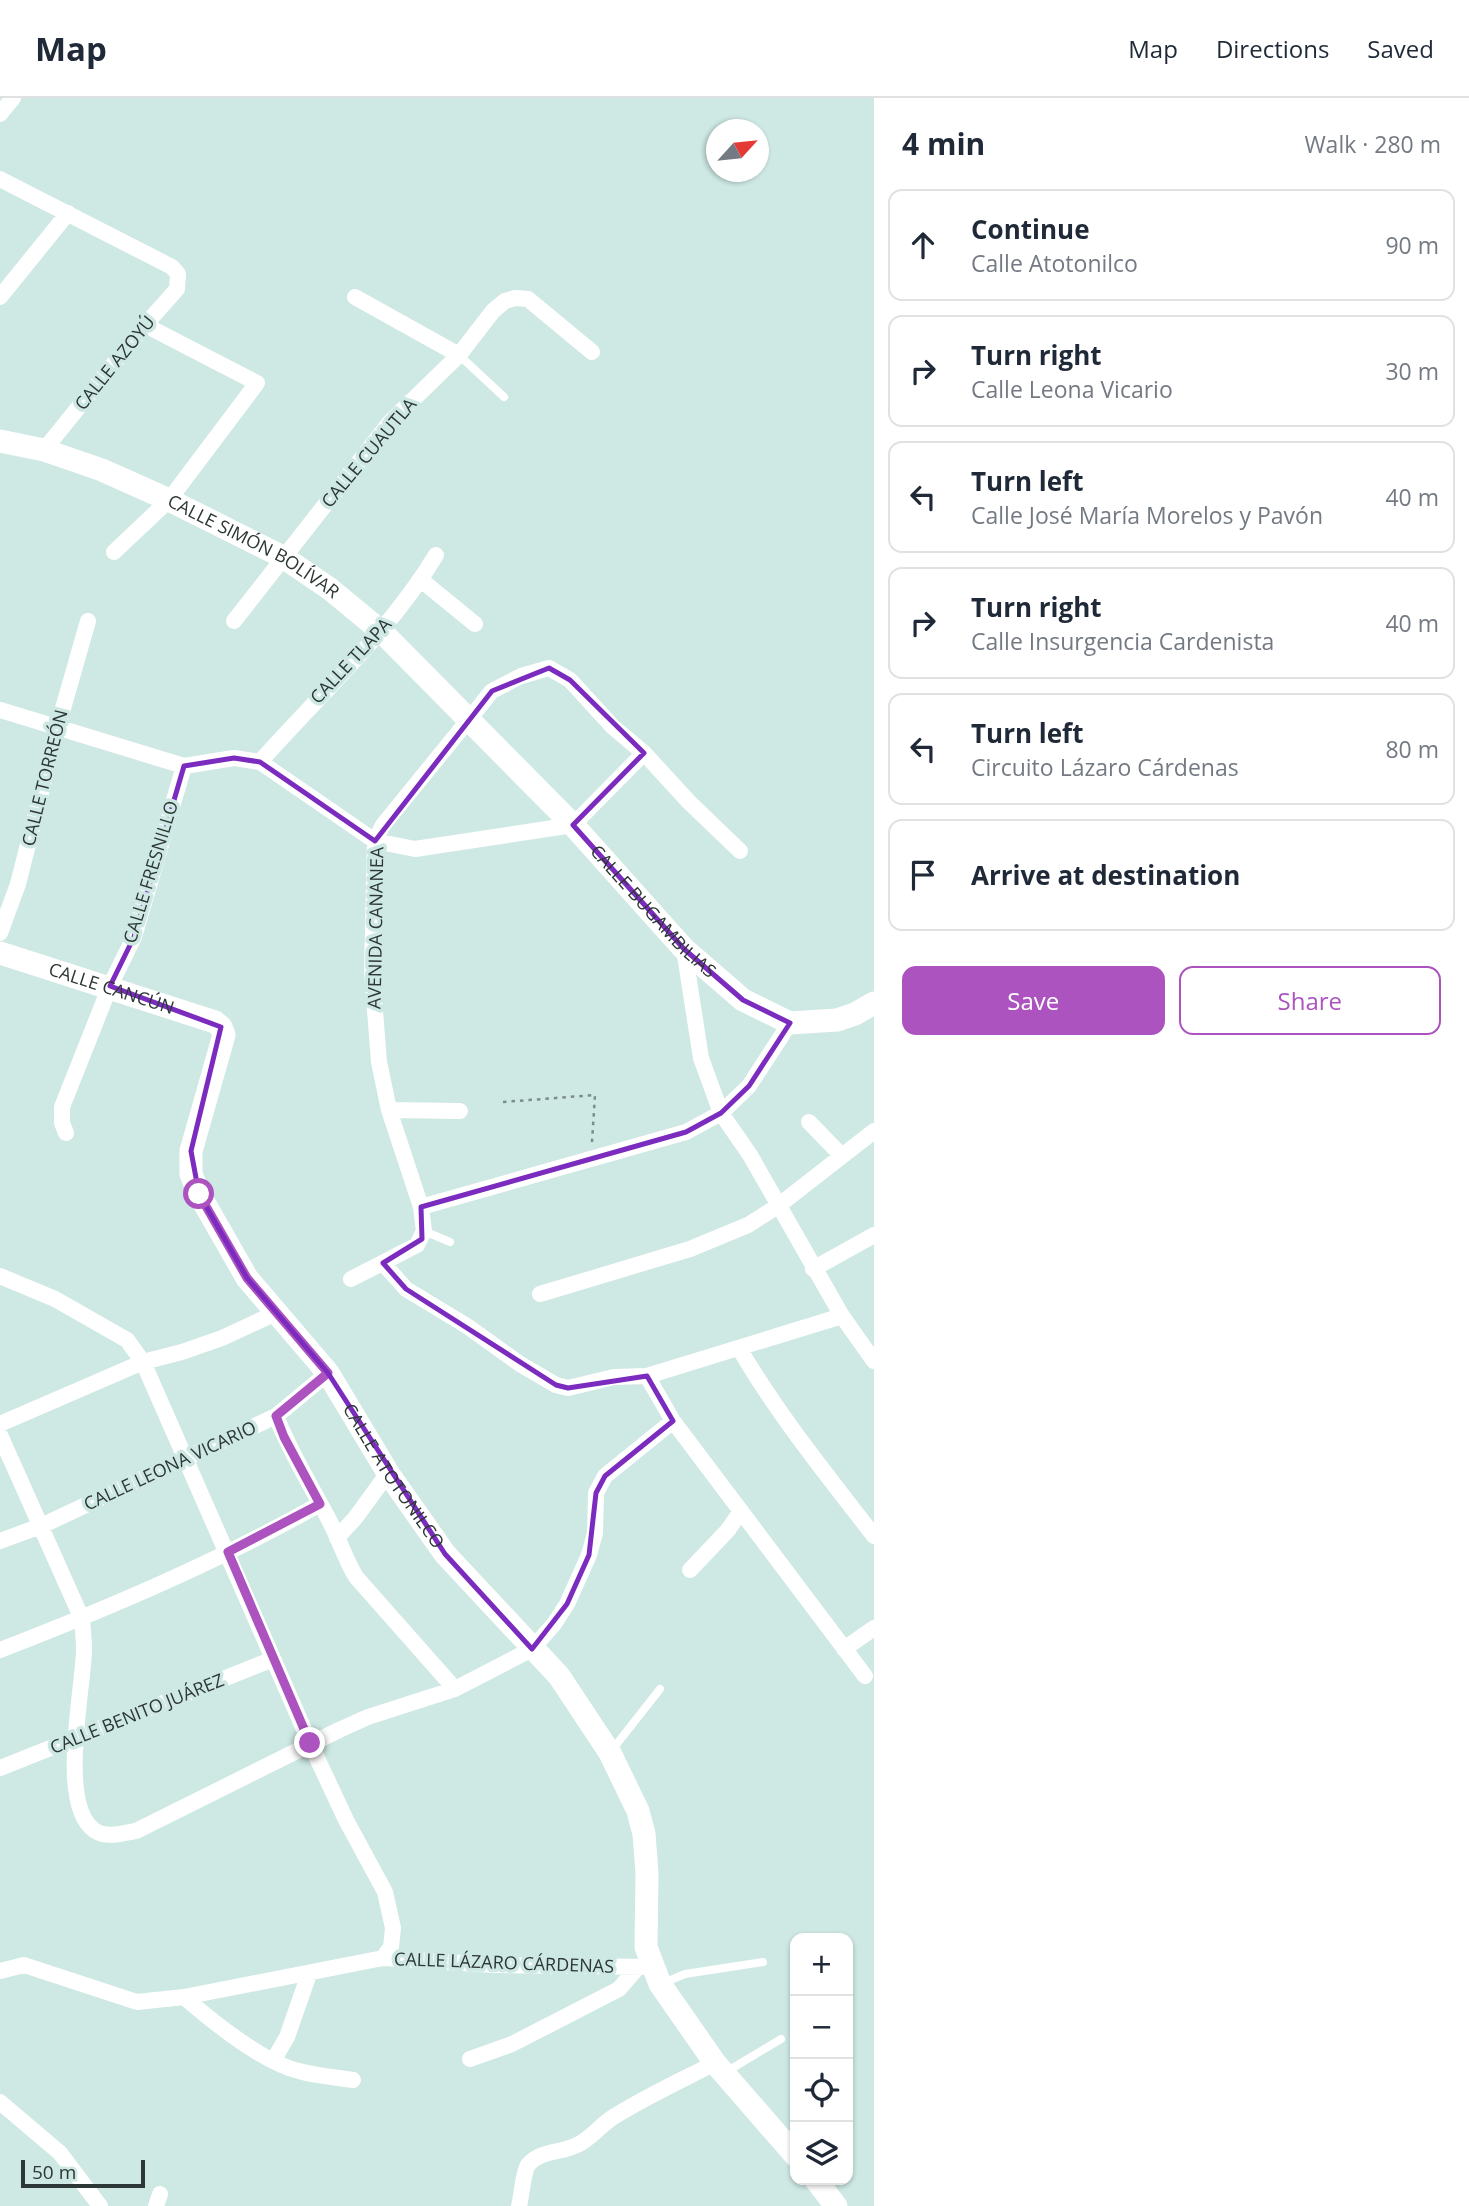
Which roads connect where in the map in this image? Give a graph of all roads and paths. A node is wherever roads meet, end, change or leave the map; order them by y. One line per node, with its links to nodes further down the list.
1 (0, 179): 2 (street)
2 (68, 213): 3 (street); 5 (street, CALLE AZOYÚ)
3 (0, 296)
4 (355, 296): 7 (street)
5 (145, 324): 10 (street, CALLE AZOYÚ); 11 (street)
6 (592, 352): 7 (street, CALLE CUAUTLA)
7 (459, 355): 8 (lane); 14 (street, CALLE CUAUTLA)
8 (504, 397)
9 (0, 441): 10 (street, CALLE SIMÓN BOLÍVAR)
10 (44, 450): 11 (street, CALLE SIMÓN BOLÍVAR)
11 (169, 500): 12 (street); 14 (street, CALLE SIMÓN BOLÍVAR)
12 (114, 552)
13 (436, 555): 15 (street, CALLE TLAPA)
14 (283, 557): 17 (street, CALLE CUAUTLA); 19 (street, CALLE SIMÓN BOLÍVAR)
15 (421, 580): 18 (street); 19 (street, CALLE TLAPA)
16 (88, 621): 22 (street, CALLE TORREÓN)
17 (234, 621)
18 (475, 624)
19 (382, 632): 21 (street, CALLE SIMÓN BOLÍVAR); 24 (street, CALLE TLAPA)
20 (0, 710): 22 (street)
21 (468, 718): 23 (street, AVENIDA CANANEA); 26 (street, CALLE BUGAMBILIAS); 27 (street, AVENIDA CANANEA)
22 (58, 726): 25 (street); 29 (street, CALLE TORREÓN)
23 (644, 753): 26 (street); 28 (street)
24 (260, 762): 25 (street); 27 (street)
25 (184, 766): 32 (street, CALLE FRESNILLO)
26 (573, 825): 27 (street); 30 (street, CALLE BUGAMBILIAS)
27 (375, 841): 37 (street, AVENIDA CANANEA)
28 (740, 851)
29 (0, 933)
30 (684, 949): 34 (street, CALLE BUGAMBILIAS); 39 (street)
31 (0, 953): 32 (street, CALLE CANCÚN)
32 (110, 986): 35 (street, CALLE CANCÚN); 42 (street, CALLE FRESNILLO)
33 (874, 1003): 34 (street, CALLE BUGAMBILIAS)
34 (790, 1023): 39 (street)
35 (221, 1027): 55 (street, CALLE ATOTONILCO)
36 (503, 1102): 44 (path)
37 (389, 1110): 38 (street); 46 (street, AVENIDA CANANEA)
38 (460, 1111)
39 (721, 1113): 44 (street); 45 (street)
40 (809, 1122): 43 (street)
41 (874, 1131): 43 (street)
42 (66, 1133)
43 (841, 1156): 45 (street)
44 (593, 1158): 46 (street)
45 (778, 1206): 51 (street); 54 (street)
46 (421, 1207): 47 (street, AVENIDA CANANEA)
47 (424, 1231): 49 (lane); 50 (street)
48 (874, 1235): 51 (street)
49 (450, 1242)
50 (383, 1263): 53 (street); 61 (street)
51 (813, 1269): 56 (street)
52 (0, 1276): 59 (street, CALLE LÁZARO CÁRDENAS)
53 (351, 1279)
54 (540, 1294)
55 (276, 1313): 59 (street); 60 (street, CALLE ATOTONILCO)
56 (842, 1316): 57 (street); 58 (street)
57 (739, 1348): 61 (street); 71 (street)
58 (874, 1361)
59 (143, 1362): 64 (street); 66 (street, CALLE LÁZARO CÁRDENAS)
60 (328, 1373): 62 (street, CALLE LEONA VICARIO); 67 (street, CALLE ATOTONILCO)
61 (647, 1376): 63 (street)
62 (276, 1416): 66 (street, CALLE LEONA VICARIO); 68 (street)
63 (673, 1421): 69 (street); 78 (street)
64 (0, 1424)
65 (0, 1435): 70 (street)
66 (186, 1460): 70 (street, CALLE LEONA VICARIO); 74 (street, CALLE LÁZARO CÁRDENAS)
67 (388, 1473): 72 (street); 78 (street, CALLE ATOTONILCO)
68 (320, 1504): 72 (street); 74 (street)
69 (741, 1511): 75 (street); 79 (street)
70 (41, 1526): 73 (street, CALLE LEONA VICARIO); 76 (street)
71 (874, 1536)
72 (337, 1538): 83 (street)
73 (0, 1541)
74 (228, 1552): 76 (street); 81 (street, CALLE LÁZARO CÁRDENAS)
75 (690, 1570)
76 (82, 1619): 80 (street); 85 (street)
77 (874, 1628): 79 (street)
78 (532, 1649): 83 (street); 87 (street, CALLE ATOTONILCO)
79 (844, 1649): 82 (street)
80 (0, 1650)
81 (273, 1658): 85 (street, CALLE BENITO JUÁREZ); 86 (street, CALLE LÁZARO CÁRDENAS)
82 (865, 1676)
83 (455, 1689): 86 (street)
84 (660, 1689): 87 (lane)
85 (75, 1740): 86 (street); 88 (street, CALLE BENITO JUÁREZ)
86 (310, 1743): 89 (street, CALLE LÁZARO CÁRDENAS)
87 (610, 1753): 92 (street, CALLE ATOTONILCO)
88 (0, 1768)
89 (383, 1958): 92 (street, CALLE LÁZARO CÁRDENAS); 93 (street)
90 (763, 1962): 92 (lane)
91 (0, 1971): 94 (street)
92 (650, 1973): 96 (street); 98 (street)
93 (309, 1974): 94 (street); 97 (street)
94 (184, 1997): 97 (street)
95 (781, 2039): 98 (lane)
96 (470, 2059)
97 (273, 2061): 99 (street)
98 (720, 2068): 101 (street); 104 (street)
99 (353, 2080)
100 (0, 2102): 103 (street)
101 (790, 2149)
102 (820, 2185): 105 (street)
103 (100, 2206)
104 (519, 2206)
105 (836, 2206)

